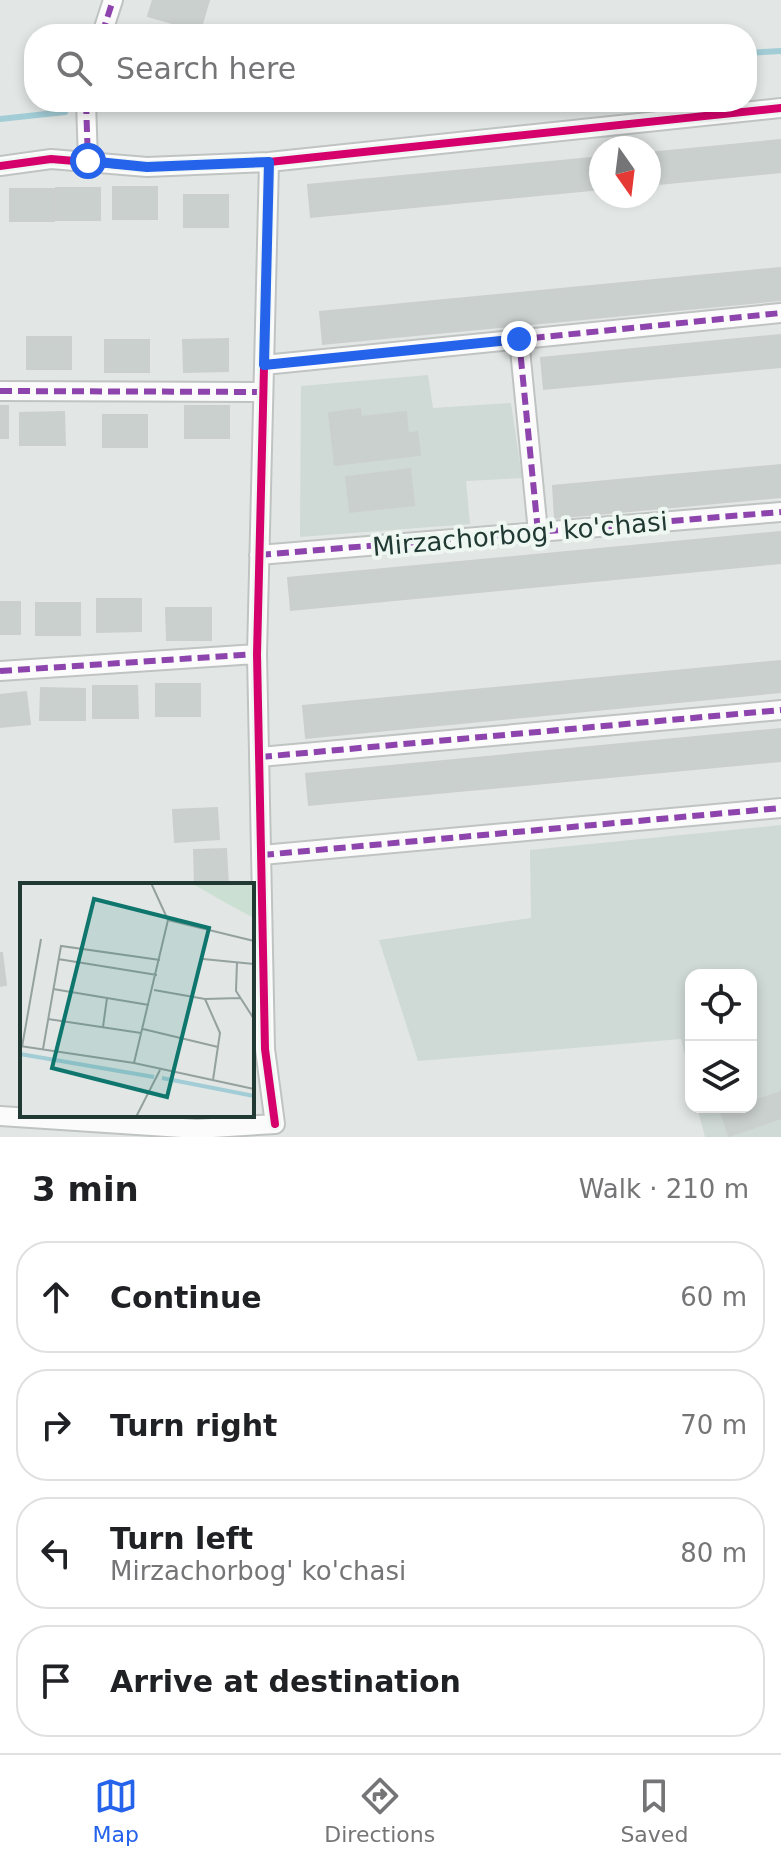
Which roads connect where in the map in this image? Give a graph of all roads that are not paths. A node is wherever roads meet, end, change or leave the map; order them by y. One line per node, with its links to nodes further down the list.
1 (113, 0): 2 (street)
2 (105, 24)
3 (781, 108): 4 (street)
4 (757, 111)
5 (86, 112): 7 (street)
6 (743, 112): 8 (street)
7 (88, 161): 8 (street); 9 (street)
8 (269, 162): 12 (street)
9 (0, 166)
10 (781, 313): 11 (street)
11 (519, 339): 12 (street); 16 (street)
12 (264, 365): 14 (street)
13 (0, 391): 14 (street)
14 (263, 392): 17 (street)
15 (781, 512): 16 (street, Mirzachorbog' ko'chasi)
16 (538, 532): 17 (street, Mirzachorbog' ko'chasi)
17 (259, 555): 18 (street)
18 (257, 654): 19 (street); 21 (street)
19 (0, 671)
20 (781, 710): 21 (street)
21 (260, 757): 23 (street)
22 (781, 808): 23 (street)
23 (262, 855): 25 (street)
24 (0, 1116): 25 (street)
25 (275, 1124): 26 (street)
26 (289, 1137)

